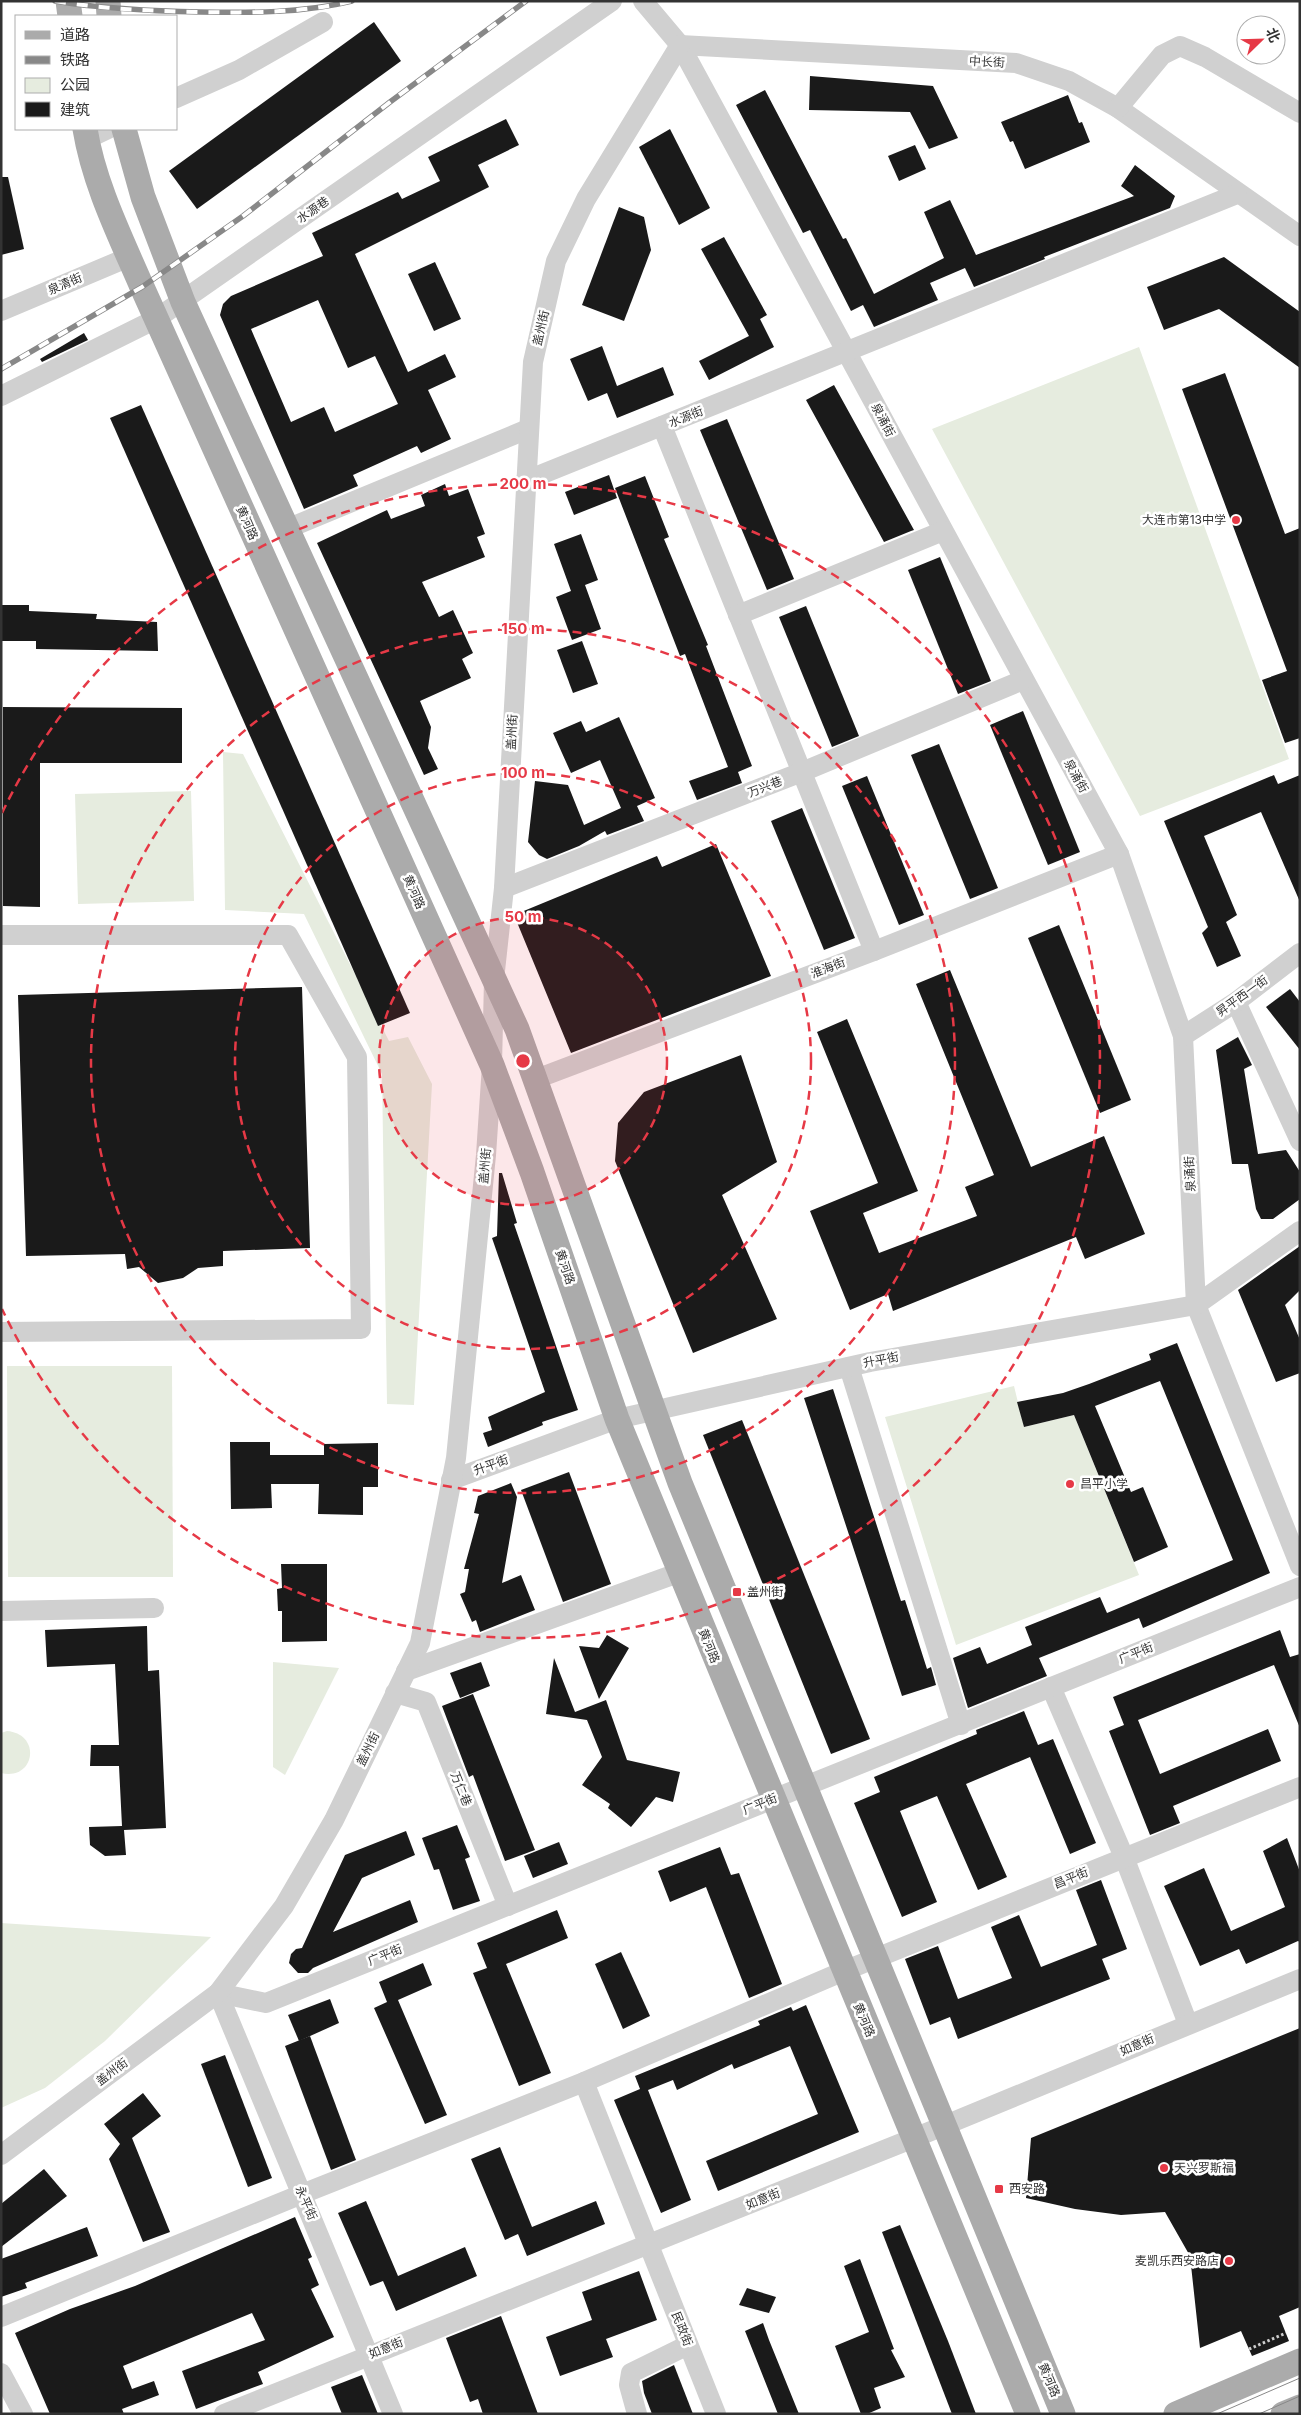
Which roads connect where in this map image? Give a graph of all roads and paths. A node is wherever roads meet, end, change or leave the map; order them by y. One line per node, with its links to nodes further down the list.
1 (68, 1): 5 (main road)
2 (108, 1): 6 (main road)
3 (612, 1): 17 (street, 水源巷)
4 (643, 1): 8 (street)
5 (70, 15)
6 (108, 15)
7 (322, 22): 9 (street)
8 (680, 45): 10 (street, 中长街); 20 (street, 泉涌街); 23 (street, 盖州街)
9 (178, 97)
10 (1118, 108): 11 (street); 14 (street, 中长街)
11 (1300, 113)
12 (124, 130): 17 (main road, 黄河路)
13 (93, 132): 16 (main road, 黄河路)
14 (1237, 194): 15 (street, 中长街); 20 (street, 水源街)
15 (1300, 236)
16 (129, 257): 18 (street, 泉清街); 19 (main road, 黄河路)
17 (183, 302): 19 (street, 水源巷); 25 (main road, 黄河路)
18 (1, 311)
19 (156, 319): 21 (street, 水源巷); 38 (main road, 黄河路)
20 (846, 352): 22 (street, 水源街); 26 (street, 泉涌街)
21 (1, 396)
22 (662, 426): 24 (street, 水源街); 27 (street)
23 (528, 429): 24 (street, 盖州街); 25 (street)
24 (525, 482): 31 (street, 盖州街)
25 (289, 528): 35 (main road, 黄河路)
26 (943, 531): 27 (street); 28 (street, 泉涌街)
27 (738, 615): 29 (street)
28 (1024, 680): 29 (street, 万兴巷); 30 (street, 泉涌街)
29 (802, 772): 31 (street, 万兴巷); 33 (street)
30 (1118, 854): 33 (street, 淮海街); 37 (street, 泉涌街)
31 (504, 888): 35 (street, 盖州街)
32 (1, 935): 43 (street)
33 (874, 951): 39 (street, 淮海街)
34 (1300, 952): 36 (street, 昇平西一街)
35 (494, 980): 38 (street, 盖州街); 39 (main road, 黄河路)
36 (1236, 1002): 37 (street, 昇平西一街); 40 (street)
37 (1183, 1036): 42 (street, 泉涌街)
38 (492, 1065): 46 (main road, 黄河路); 47 (street, 盖州街)
39 (536, 1079): 45 (main road, 黄河路)
40 (1300, 1141)
41 (1300, 1231): 42 (street, 升平街)
42 (1196, 1305): 44 (street, 升平街); 48 (street, 泉涌街)
43 (1, 1332)
44 (849, 1367): 45 (street, 升平街); 56 (street)
45 (654, 1410): 46 (street, 升平街); 57 (main road, 黄河路)
46 (617, 1419): 47 (street, 升平街); 49 (main road, 黄河路)
47 (451, 1480): 53 (street, 盖州街)
48 (1300, 1566)
49 (678, 1573): 53 (street); 59 (main road, 黄河路)
50 (1300, 1587): 54 (street, 广平街)
51 (154, 1608): 52 (street)
52 (1, 1611)
53 (406, 1671): 55 (street, 盖州街)
54 (1051, 1687): 56 (street, 广平街); 60 (street)
55 (395, 1693): 61 (street, 万仁巷); 65 (street, 盖州街)
56 (960, 1725): 57 (street, 广平街)
57 (804, 1786): 59 (street, 广平街); 62 (main road, 黄河路)
58 (1300, 1786): 60 (street, 昌平街)
59 (772, 1799): 61 (street, 广平街); 63 (main road, 黄河路)
60 (1124, 1857): 62 (street, 昌平街); 66 (street)
61 (508, 1906): 65 (street, 广平街)
62 (875, 1959): 63 (street, 昌平街); 68 (main road, 黄河路)
63 (844, 1971): 67 (street, 昌平街); 69 (main road, 黄河路)
64 (1300, 1979): 66 (street, 如意街)
65 (218, 1993): 70 (street, 盖州街); 71 (street, 永平街)
66 (1188, 2024): 68 (street, 如意街)
67 (584, 2082): 71 (street, 昌平街); 72 (street, 民政街)
68 (944, 2126): 69 (street, 如意街); 89 (main road, 黄河路)
69 (914, 2138): 72 (street, 如意街); 88 (main road, 黄河路)
70 (1, 2155)
71 (302, 2194): 73 (street, 昌平街); 77 (street, 永平街)
72 (647, 2244): 75 (street, 民政街); 77 (street, 如意街)
73 (1, 2317)
74 (1286, 2333): 76 (path)
75 (688, 2345): 86 (street); 87 (street, 民政街)
76 (1249, 2349)
77 (369, 2355): 84 (street, 如意街); 85 (street, 永平街)
78 (1300, 2362): 90 (main road)
79 (1, 2373): 83 (street)
80 (1, 2385): 82 (street)
81 (1300, 2406): 91 (main road)
82 (13, 2414)
83 (22, 2414)
84 (224, 2414)
85 (393, 2414)
86 (637, 2414)
87 (716, 2414)
88 (1028, 2414)
89 (1063, 2414)
90 (1176, 2414)
91 (1283, 2414)

